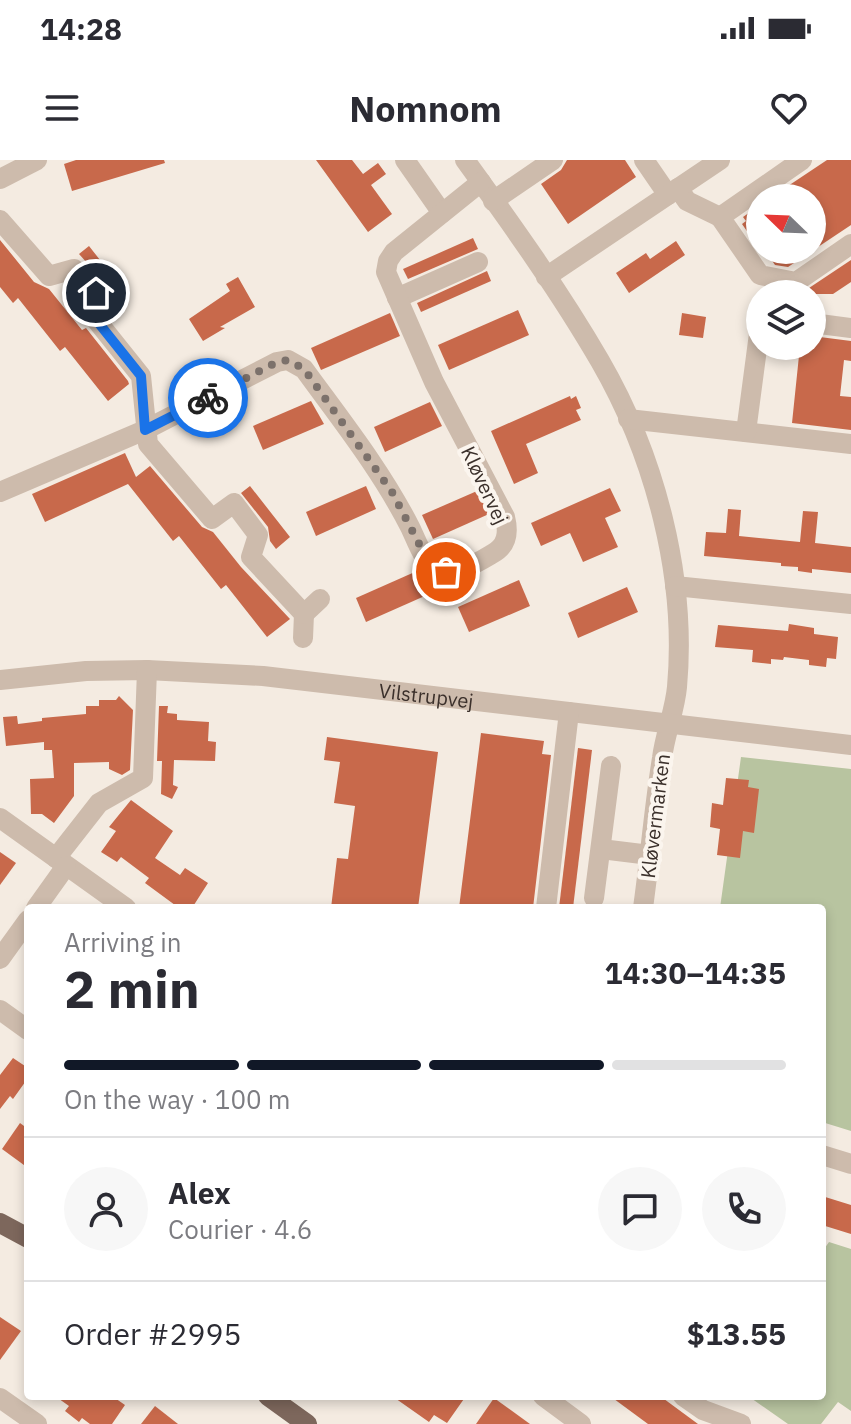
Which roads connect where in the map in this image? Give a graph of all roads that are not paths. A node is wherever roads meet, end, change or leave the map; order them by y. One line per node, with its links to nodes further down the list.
1 (37, 160): 8 (street)
2 (405, 160): 11 (street)
3 (553, 160): 10 (street)
4 (644, 160): 9 (street)
5 (720, 160): 9 (street)
6 (802, 160): 12 (street)
7 (474, 167): 10 (street, Kløvervej); 11 (street, Kløvervej)
8 (0, 179)
9 (673, 192): 12 (street); 16 (street)
10 (493, 201): 16 (street, Kløvervej)
11 (442, 213): 17 (street, Kløvervej)
12 (720, 217): 14 (street)
13 (0, 220): 22 (street)
14 (851, 244)
15 (478, 262): 17 (street)
16 (546, 277): 21 (street, Kløvervej)
17 (397, 298): 22 (street, Kløvervej)
18 (826, 325): 19 (street)
19 (851, 328)
20 (756, 360): 23 (street)
21 (628, 419): 23 (street); 26 (street, Kløvervej)
22 (145, 430): 25 (street); 29 (street)
23 (746, 432): 24 (street)
24 (851, 444)
25 (0, 492)
26 (675, 586): 28 (street); 34 (street, Kløvervej)
27 (320, 599): 29 (street)
28 (851, 604)
29 (304, 614): 30 (street)
30 (303, 638)
31 (147, 670): 32 (street, Vilstrupvej); 33 (street, Vilstrupvej); 40 (street)
32 (0, 680)
33 (569, 712): 34 (street, Vilstrupvej); 44 (street)
34 (668, 724): 35 (street, Vilstrupvej); 39 (street, Kløvermarken)
35 (851, 745)
36 (611, 766): 38 (street)
37 (0, 818): 40 (street)
38 (601, 849): 39 (street); 41 (street)
39 (650, 855): 45 (street, Kløvermarken)
40 (61, 862): 42 (street); 43 (street)
41 (594, 898)
42 (38, 904)
43 (120, 904)
44 (546, 904)
45 (644, 904)
46 (24, 926): 47 (street)
47 (0, 959)
48 (0, 1010): 49 (street)
49 (24, 1027)
50 (826, 1156): 51 (street)
51 (851, 1164)
52 (0, 1223): 53 (main road)
53 (24, 1236)
54 (0, 1398): 58 (street)
55 (274, 1400): 59 (main road)
56 (548, 1400): 60 (street)
57 (689, 1400): 61 (street)
58 (37, 1424)
59 (307, 1424)
60 (581, 1424)
61 (741, 1424)

